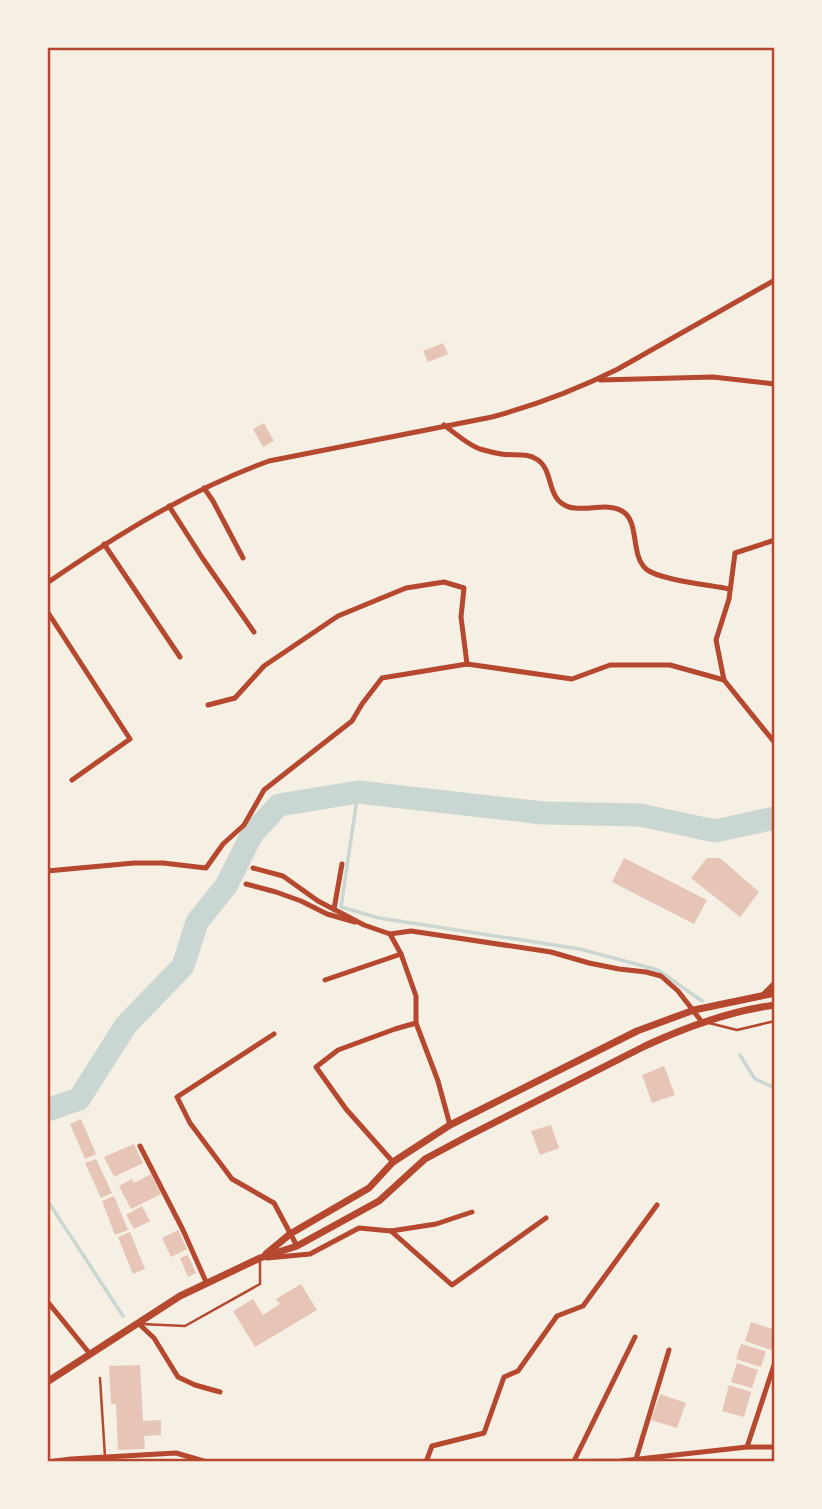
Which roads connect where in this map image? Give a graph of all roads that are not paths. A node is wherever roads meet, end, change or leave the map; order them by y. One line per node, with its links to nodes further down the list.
1 (775, 280): 2 (street)
2 (596, 380): 3 (street); 4 (street)
3 (775, 384)
4 (444, 425): 5 (street); 11 (street)
5 (204, 488): 6 (street); 9 (street)
6 (169, 506): 8 (street); 13 (street)
7 (775, 540): 11 (street)
8 (104, 544): 10 (street); 14 (street)
9 (243, 558)
10 (47, 583)
11 (729, 589): 16 (street)
12 (47, 611): 19 (street)
13 (254, 632)
14 (180, 657)
15 (467, 664): 16 (street); 17 (street); 22 (street)
16 (724, 680): 18 (street)
17 (208, 705)
18 (775, 743)
19 (72, 780)
20 (342, 864): 24 (street)
21 (253, 868): 24 (street)
22 (47, 871)
23 (246, 884): 25 (street)
24 (334, 909): 25 (street)
25 (364, 925): 26 (street)
26 (390, 934): 27 (street); 33 (street)
27 (401, 954): 28 (street); 36 (street)
28 (325, 980)
29 (775, 984): 31 (street)
30 (775, 993): 31 (street)
31 (764, 994): 32 (street); 33 (street)
32 (771, 1006): 35 (street)
33 (694, 1010): 35 (street); 38 (street)
34 (775, 1021): 35 (lane)
35 (702, 1022): 46 (street)
36 (415, 1023): 38 (street); 40 (street)
37 (274, 1034): 45 (street)
38 (450, 1125): 40 (street)
39 (140, 1146): 48 (street)
40 (393, 1162): 45 (street)
41 (657, 1205): 68 (street)
42 (472, 1212): 44 (street)
43 (546, 1218): 44 (street)
44 (391, 1231): 47 (street)
45 (290, 1234): 46 (street); 47 (street)
46 (297, 1246): 47 (street)
47 (260, 1258): 48 (street); 50 (lane)
48 (207, 1284): 50 (street)
49 (47, 1301): 53 (street)
50 (138, 1323): 53 (street); 57 (street)
51 (635, 1337): 63 (street)
52 (669, 1350): 62 (street)
53 (90, 1354): 56 (street)
54 (775, 1362): 58 (street)
55 (100, 1378): 61 (lane)
56 (47, 1382)
57 (220, 1392)
58 (747, 1447): 59 (street); 62 (street)
59 (775, 1447)
60 (176, 1453): 61 (street); 66 (street); 67 (street)
61 (105, 1457): 65 (street)
62 (636, 1459): 64 (street)
63 (574, 1461): 64 (street); 69 (street)
64 (621, 1461)
65 (47, 1462)
66 (176, 1462)
67 (207, 1462)
68 (426, 1462)
69 (530, 1462)

